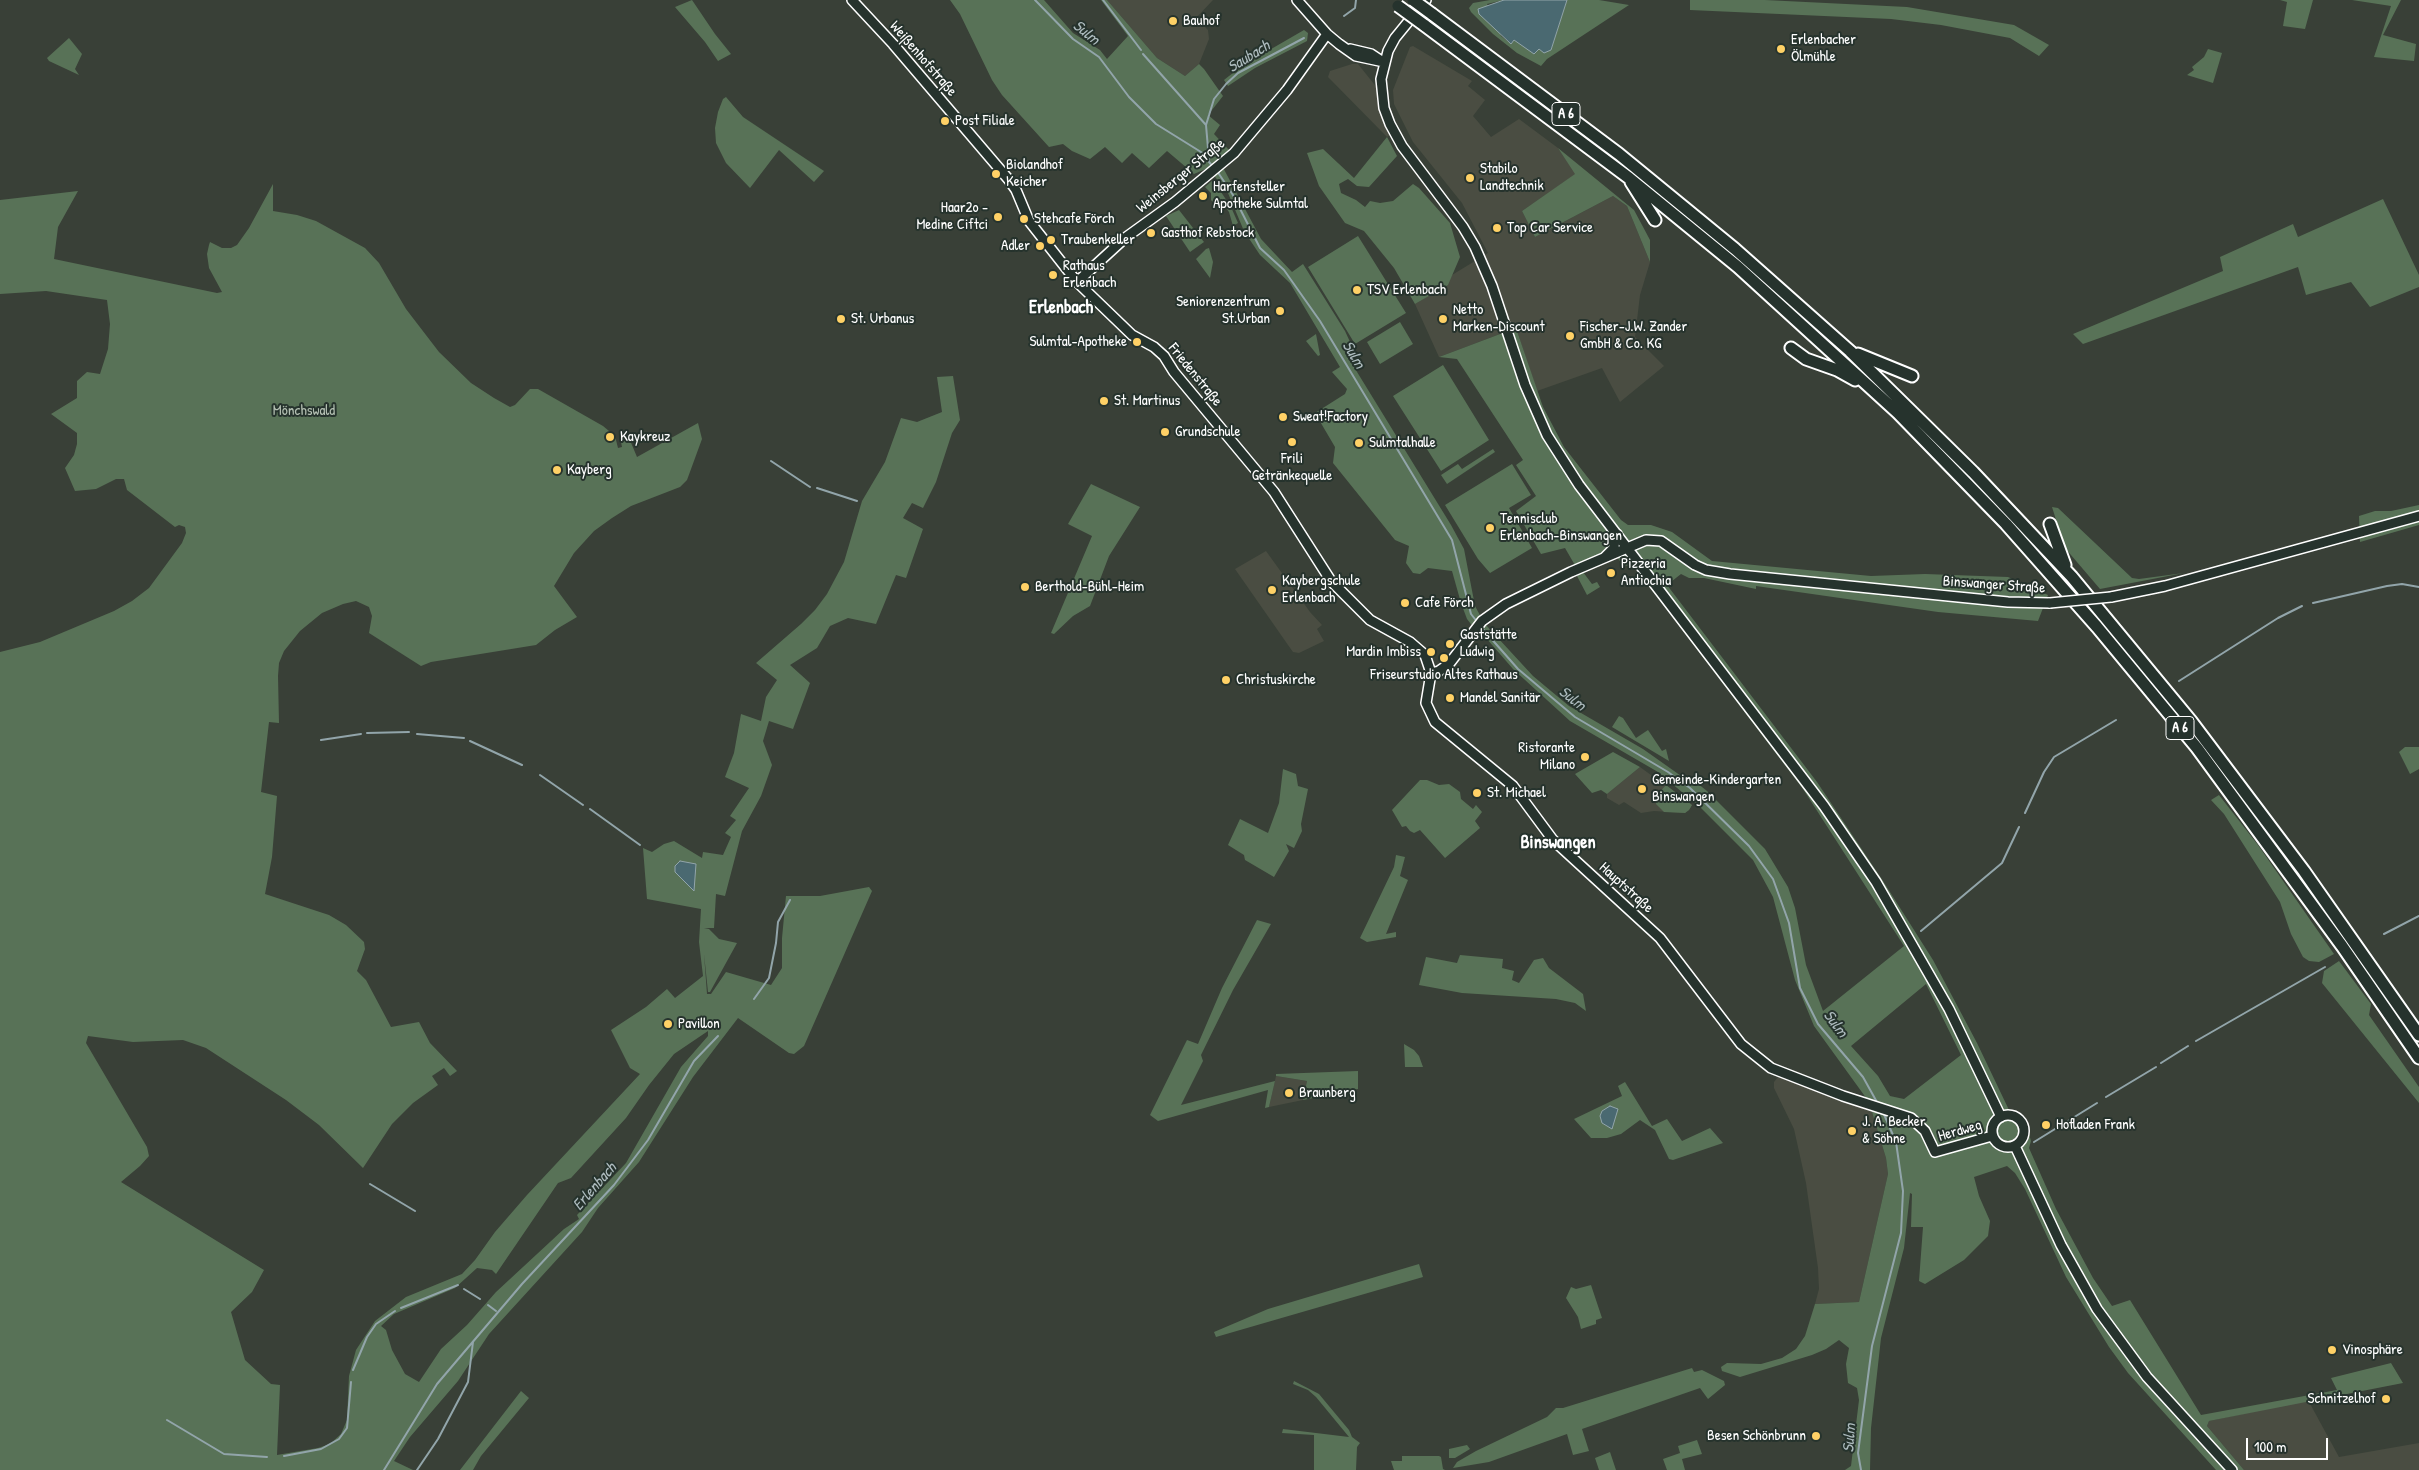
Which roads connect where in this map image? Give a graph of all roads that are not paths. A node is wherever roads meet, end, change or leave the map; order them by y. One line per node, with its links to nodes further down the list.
1 (852, 0): 13 (main road, Weißenhofstraße)
2 (1297, 0): 6 (main road)
3 (1413, 0): 15 (highway, A 6, bridge)
4 (1426, 0): 7 (main road)
5 (1394, 3): 11 (highway, A 6, bridge)
6 (1327, 34): 8 (main road); 13 (main road, Weinsberger Straße)
7 (1395, 38): 9 (main road); 10 (main road)
8 (1346, 49): 9 (main road); 10 (main road)
9 (1372, 54): 10 (main road)
10 (1384, 62): 20 (main road)
11 (1629, 178): 12 (highway); 17 (highway, A 6)
12 (1655, 220)
13 (1077, 282): 24 (main road, Friedenstraße)
14 (1791, 348): 17 (highway)
15 (1850, 351): 16 (highway); 23 (highway, A 6)
16 (1912, 376)
17 (1872, 389): 27 (highway, A 6)
18 (2419, 516): 21 (main road, Binswanger Straße, bridge)
19 (2050, 524): 23 (highway)
20 (1617, 534): 21 (main road); 22 (main road)
21 (1629, 549): 22 (main road, Binswanger Straße); 28 (main road)
22 (1604, 559): 25 (main road, Binswanger Straße)
23 (2072, 578): 26 (highway, A 6)
24 (1346, 598): 25 (main road, Hauptstraße)
25 (1430, 673): 31 (main road, Hauptstraße)
26 (2419, 1035)
27 (2419, 1058)
28 (2001, 1117): 29 (main road); 30 (main road)
29 (1992, 1136): 30 (main road); 31 (main road, Herdweg)
30 (2015, 1146): 32 (main road)
31 (1935, 1152)
32 (2232, 1470)

